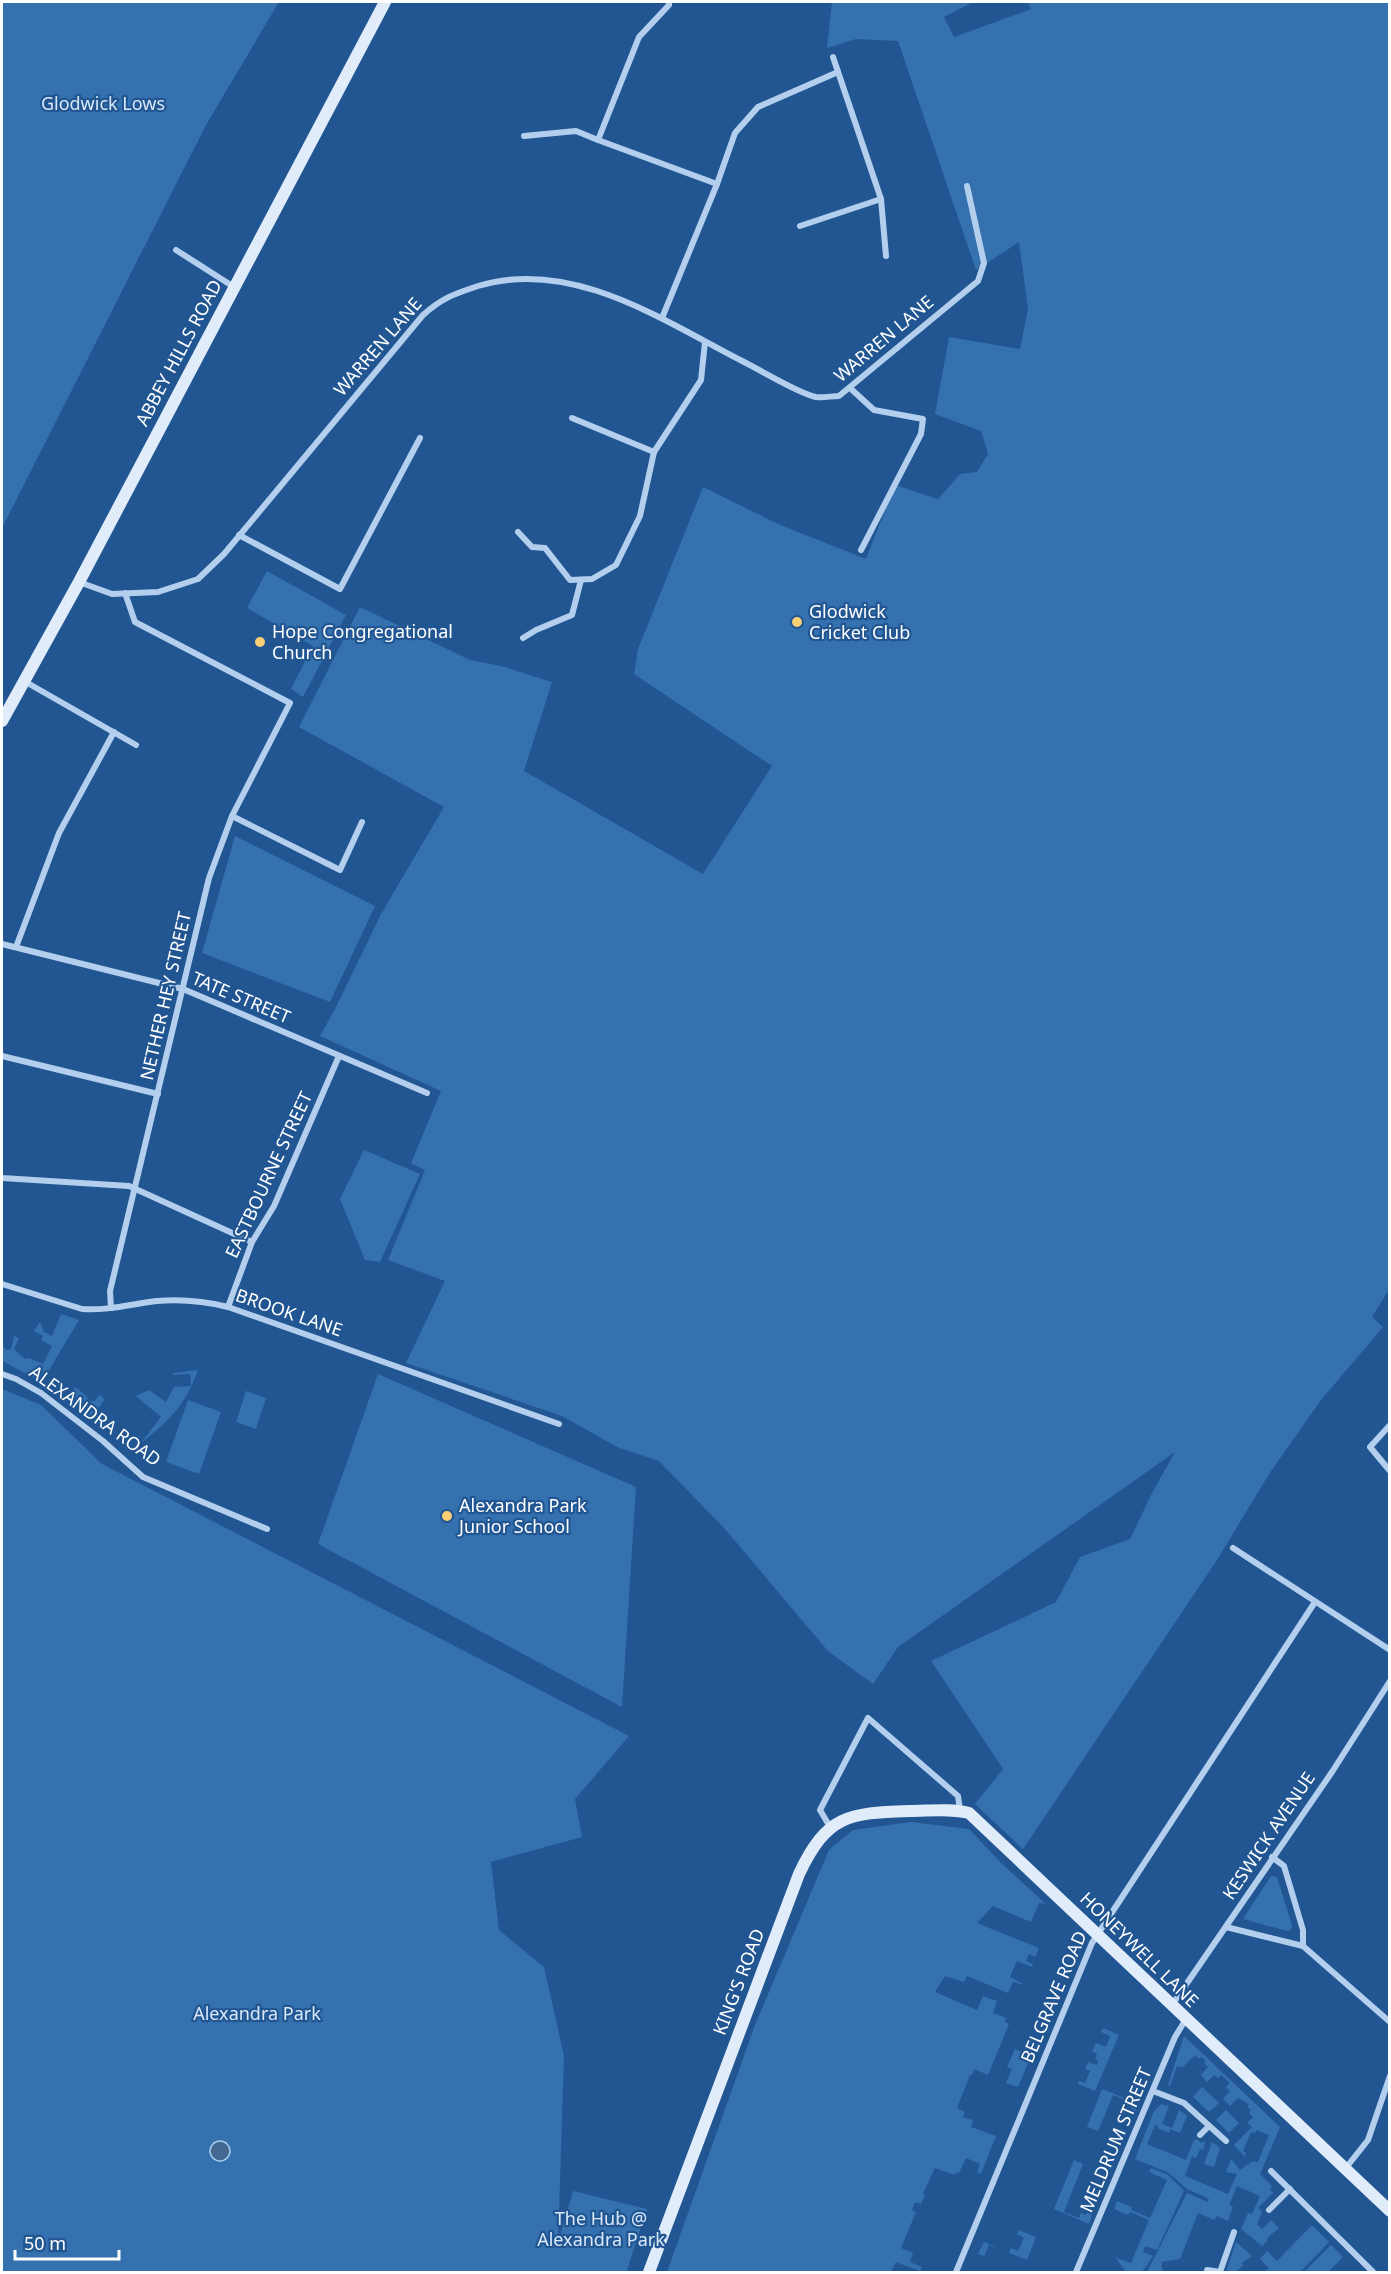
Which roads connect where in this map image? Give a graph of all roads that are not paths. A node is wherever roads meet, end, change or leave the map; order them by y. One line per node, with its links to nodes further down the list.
1 (385, 2): 13 (street, ABBEY HILLS ROAD)
2 (669, 2): 6 (street)
3 (833, 57): 4 (street)
4 (838, 72): 7 (street); 9 (street)
5 (524, 136): 6 (street)
6 (598, 140): 7 (street)
7 (717, 184): 14 (street)
8 (967, 186): 16 (street, WARREN LANE)
9 (881, 200): 10 (street); 12 (street)
10 (800, 226)
11 (176, 250): 13 (street)
12 (886, 256)
13 (234, 287): 24 (street, ABBEY HILLS ROAD)
14 (662, 318): 15 (street, WARREN LANE); 21 (street, WARREN LANE)
15 (705, 342): 16 (street, WARREN LANE); 19 (street)
16 (850, 388): 22 (street)
17 (572, 418): 19 (street)
18 (420, 438): 21 (street)
19 (654, 452): 23 (street)
20 (518, 532): 23 (street)
21 (239, 535): 25 (street, WARREN LANE)
22 (861, 550)
23 (580, 580): 26 (street)
24 (78, 582): 25 (street, WARREN LANE); 27 (street, ABBEY HILLS ROAD)
25 (125, 593): 31 (street, NETHER HEY STREET)
26 (523, 638)
27 (24, 681): 28 (street, ABBEY HILLS ROAD); 29 (street)
28 (2, 721)
29 (114, 732): 30 (street); 34 (street)
30 (135, 745)
31 (232, 816): 32 (street); 35 (street, NETHER HEY STREET)
32 (362, 822)
33 (2, 944): 34 (street, TATE STREET)
34 (15, 947): 35 (street, TATE STREET)
35 (183, 989): 37 (street, TATE STREET); 39 (street, NETHER HEY STREET)
36 (2, 1056): 39 (street)
37 (339, 1056): 38 (street, TATE STREET); 42 (street, EASTBOURNE STREET)
38 (427, 1093)
39 (158, 1094): 41 (street, NETHER HEY STREET)
40 (2, 1178): 41 (street)
41 (135, 1190): 42 (street); 45 (street, NETHER HEY STREET)
42 (252, 1242): 44 (street, EASTBOURNE STREET)
43 (2, 1284): 45 (street, BROOK LANE)
44 (228, 1307): 45 (street, BROOK LANE); 47 (street, BROOK LANE)
45 (111, 1308)
46 (2, 1374): 50 (street, ALEXANDRA ROAD)
47 (559, 1424)
48 (1389, 1425): 49 (street)
49 (1389, 1471)
50 (267, 1529)
51 (1233, 1548): 52 (street)
52 (1315, 1602): 53 (street); 59 (street, BELGRAVE ROAD)
53 (1389, 1650)
54 (1389, 1682): 57 (street, KESWICK AVENUE)
55 (960, 1810): 56 (street); 56 (street, HONEYWELL LANE); 59 (street, HONEYWELL LANE)
56 (830, 1827): 76 (street, KING'S ROAD)
57 (1272, 1857): 58 (street, KESWICK AVENUE); 60 (street)
58 (1226, 1926): 60 (street); 61 (street, KESWICK AVENUE)
59 (1097, 1934): 61 (street, HONEYWELL LANE); 77 (street, BELGRAVE ROAD)
60 (1303, 1946): 63 (street)
61 (1171, 2006): 62 (street, HONEYWELL LANE)
62 (1186, 2019): 65 (street, MELDRUM STREET); 69 (street, HONEYWELL LANE)
63 (1389, 2022)
64 (1389, 2076): 69 (street)
65 (1153, 2091): 66 (street); 78 (street, MELDRUM STREET)
66 (1209, 2126): 67 (street); 68 (street)
67 (1200, 2135)
68 (1226, 2141)
69 (1345, 2169): 73 (street, HONEYWELL LANE)
70 (1271, 2171): 71 (street)
71 (1290, 2189): 72 (street); 80 (street)
72 (1269, 2210)
73 (1389, 2211)
74 (1234, 2232): 79 (street)
75 (1207, 2270): 79 (street)
76 (649, 2272)
77 (956, 2272)
78 (1076, 2272)
79 (1220, 2272)
80 (1373, 2272)

